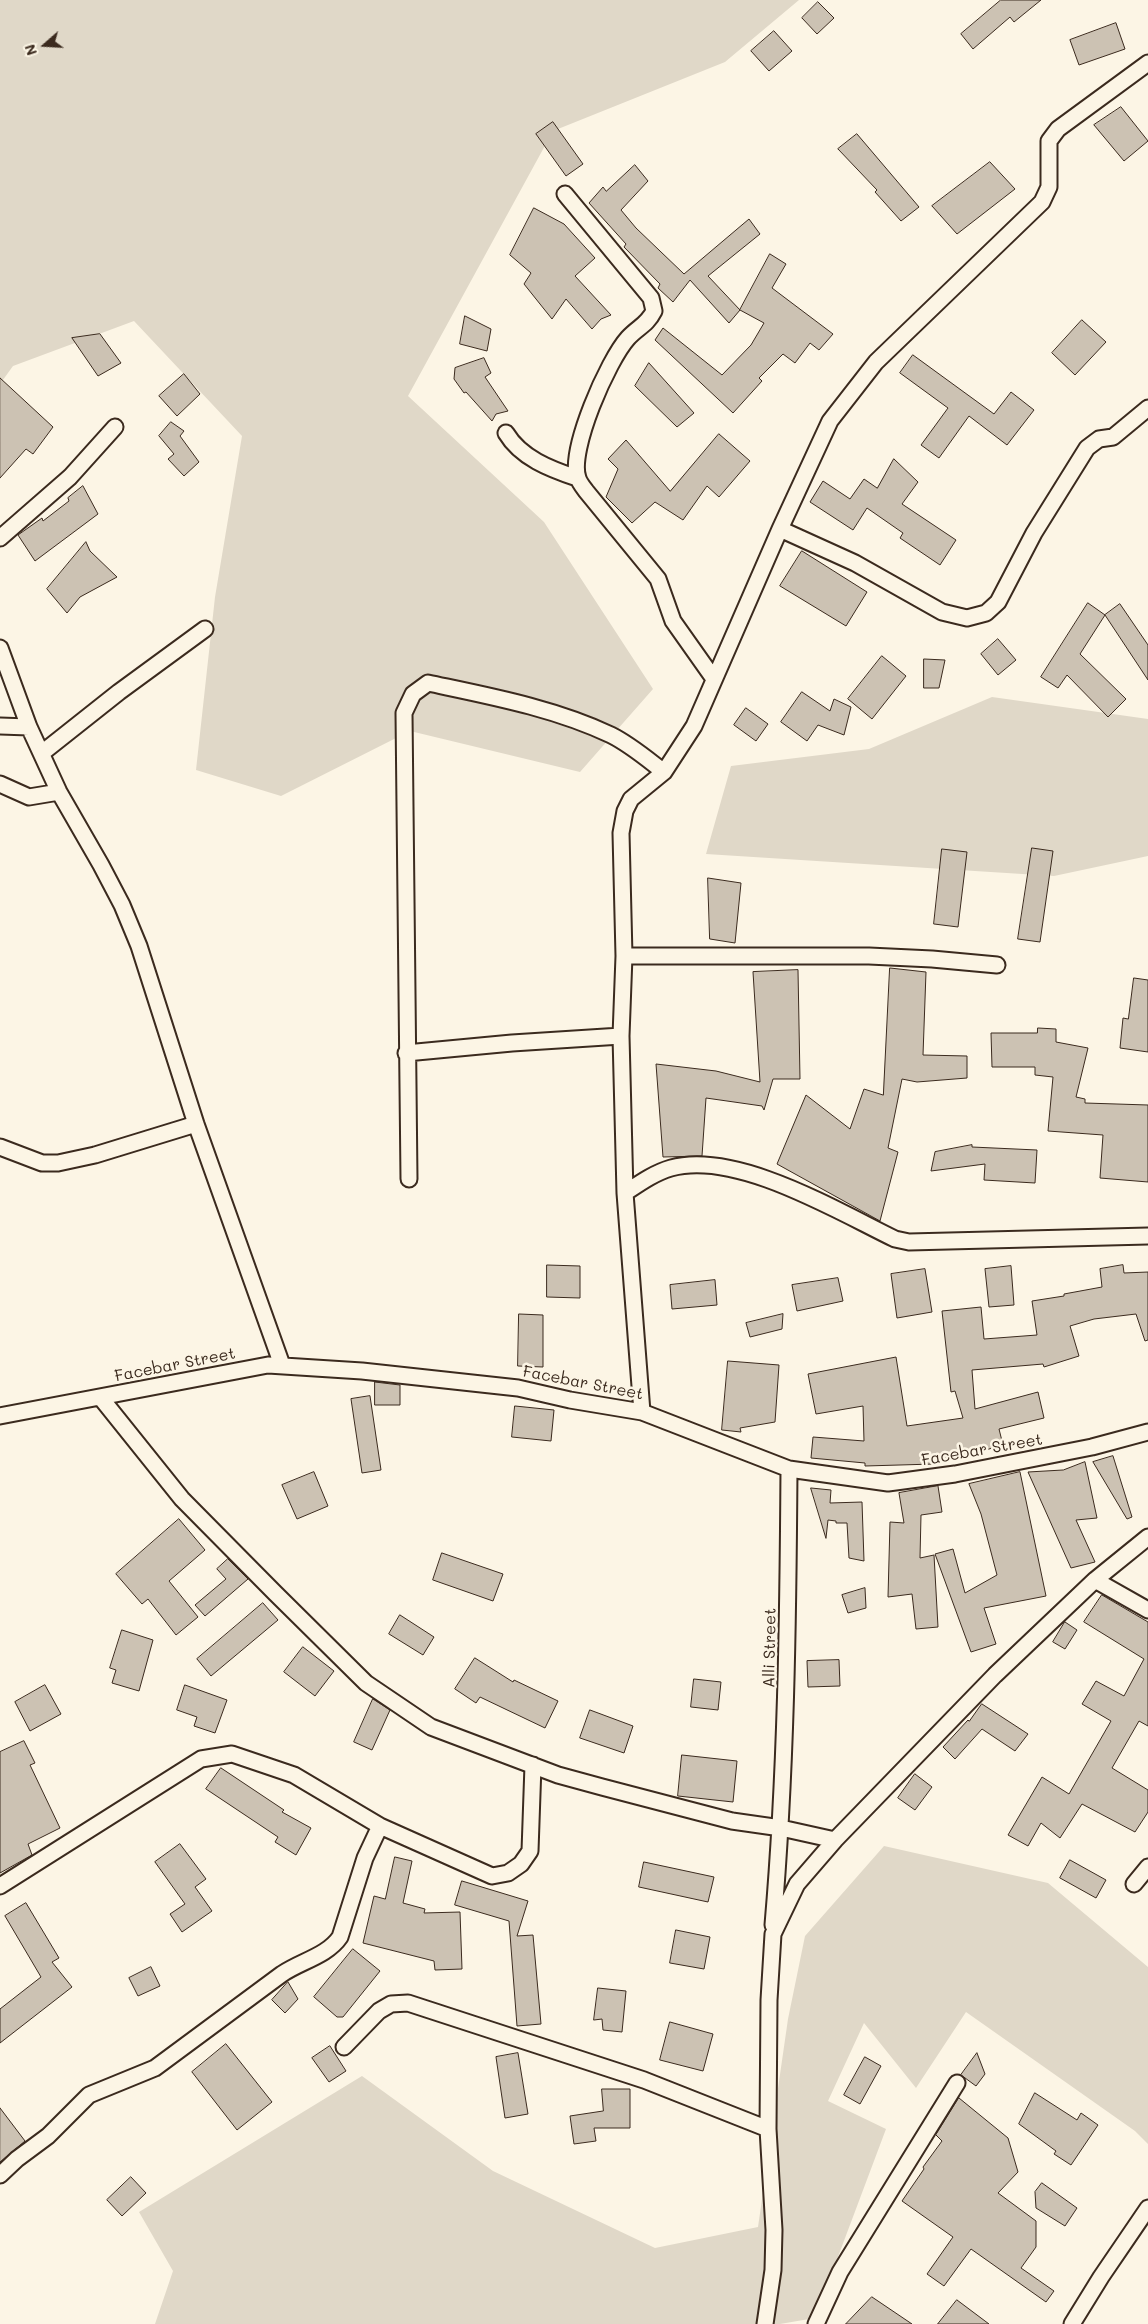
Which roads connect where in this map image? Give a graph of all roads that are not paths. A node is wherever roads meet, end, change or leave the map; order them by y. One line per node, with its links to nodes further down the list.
1 (1148, 63): 7 (street)
2 (565, 194): 6 (street)
3 (1148, 408): 7 (street)
4 (115, 427): 8 (street)
5 (506, 433): 6 (street)
6 (577, 478): 11 (street)
7 (780, 529): 11 (street)
8 (0, 538)
9 (205, 629): 14 (street)
10 (0, 648): 13 (street)
11 (714, 679): 15 (street)
12 (0, 726): 13 (street)
13 (29, 727): 14 (street)
14 (42, 753): 17 (street)
15 (664, 772): 18 (street); 21 (street)
16 (0, 784): 17 (street)
17 (59, 792): 22 (street)
18 (624, 956): 19 (street); 20 (street)
19 (997, 965)
20 (621, 1036): 21 (street); 25 (street)
21 (406, 1053): 24 (street)
22 (196, 1124): 23 (street); 27 (street)
23 (0, 1147)
24 (409, 1179)
25 (625, 1193): 26 (street); 29 (street)
26 (1148, 1236)
27 (282, 1365): 28 (street, Facebar Street); 29 (street, Facebar Street)
28 (101, 1398): 30 (street, Facebar Street); 36 (street)
29 (642, 1412): 32 (street, Facebar Street)
30 (0, 1416)
31 (1148, 1432): 32 (street, Facebar Street)
32 (789, 1469): 38 (street, Alli Street)
33 (1148, 1537): 34 (street)
34 (1095, 1580): 35 (street); 39 (street)
35 (1148, 1610)
36 (533, 1765): 37 (street); 38 (street)
37 (380, 1826): 42 (street); 47 (street)
38 (782, 1828): 39 (street); 43 (street, Alli Street)
39 (835, 1840): 43 (street)
40 (1148, 1867): 41 (street)
41 (1134, 1884)
42 (0, 1886)
43 (772, 1934): 46 (street, Alli Street)
44 (344, 2048): 46 (street)
45 (957, 2083): 50 (street)
46 (768, 2129): 49 (street, Alli Street)
47 (0, 2175)
48 (1148, 2208): 51 (street)
49 (765, 2324)
50 (816, 2324)
51 (1072, 2324)

